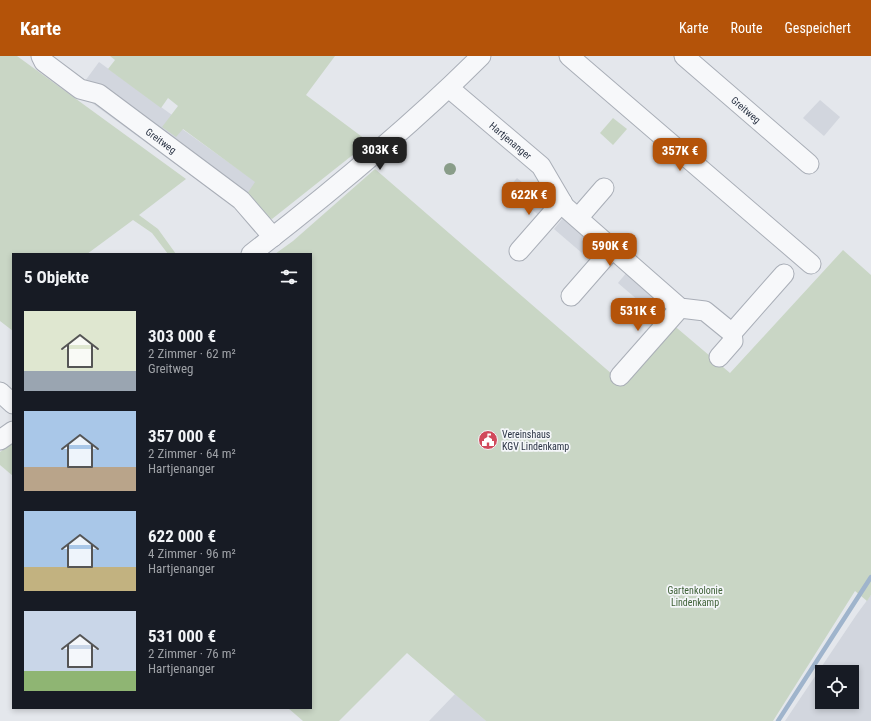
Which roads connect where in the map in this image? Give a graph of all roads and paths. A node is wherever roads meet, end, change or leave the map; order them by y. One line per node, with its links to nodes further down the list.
1 (41, 56): 10 (street, Greitweg)
2 (481, 56): 5 (street)
3 (569, 56): 14 (street)
4 (684, 56): 6 (street, Greitweg)
5 (449, 88): 8 (street, Hartjenanger); 10 (street)
6 (809, 164)
7 (604, 188): 9 (street)
8 (562, 202): 9 (street, Hartjenanger); 12 (street)
9 (578, 218): 11 (street, Hartjenanger)
10 (273, 237): 13 (street)
11 (612, 249): 16 (street); 17 (street, Hartjenanger)
12 (519, 251)
13 (251, 253)
14 (811, 264)
15 (784, 274): 18 (street)
16 (571, 296)
17 (680, 308): 18 (street); 20 (street)
18 (732, 333): 19 (street)
19 (719, 358)
20 (620, 376)
21 (0, 392): 22 (street)
22 (12, 403)
23 (12, 432): 24 (street)
24 (0, 440)

